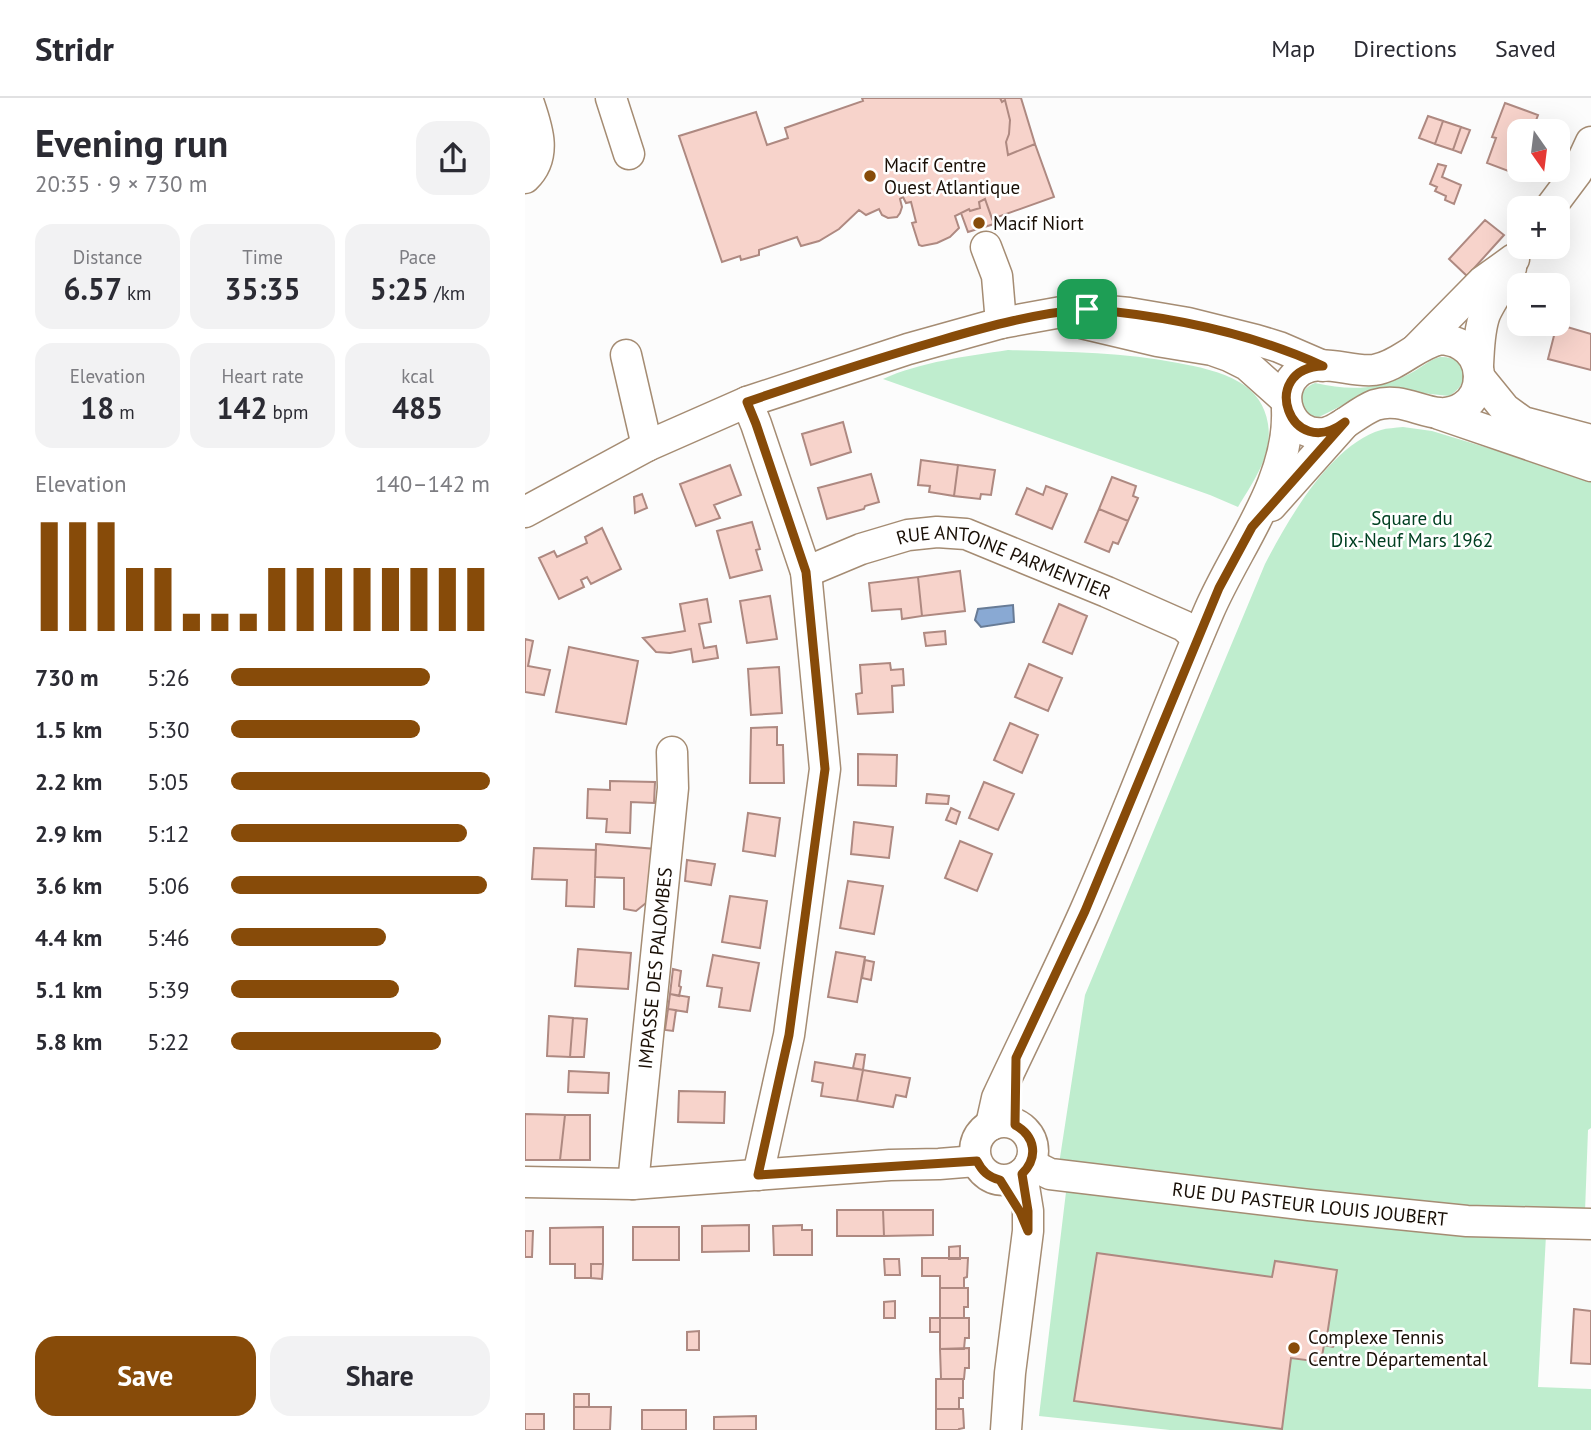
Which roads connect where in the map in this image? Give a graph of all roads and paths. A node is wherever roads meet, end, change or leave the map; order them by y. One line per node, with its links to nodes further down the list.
1 (527, 98): 5 (street)
2 (611, 98): 4 (street)
3 (1591, 142): 6 (street)
4 (629, 153)
5 (525, 178)
6 (1560, 196)
7 (986, 247): 11 (street)
8 (1511, 259): 12 (street)
9 (1516, 259): 15 (street)
10 (1047, 315): 11 (street); 14 (street); 17 (street)
11 (1001, 323): 16 (street)
12 (1417, 348): 14 (street); 15 (street)
13 (626, 355): 21 (street)
14 (1323, 366): 17 (street)
15 (1478, 371): 18 (street); 20 (street)
16 (747, 402): 21 (street); 25 (street)
17 (1286, 405): 19 (street); 24 (street)
18 (1439, 414): 19 (street); 22 (street)
19 (1345, 422): 24 (street)
20 (1591, 440)
21 (647, 446): 23 (street)
22 (1591, 466)
23 (525, 512)
24 (1252, 527): 26 (street)
25 (806, 572): 26 (street, RUE ANTOINE PARMENTIER); 30 (street)
26 (1197, 638): 28 (street)
27 (673, 752): 32 (street, IMPASSE DES PALOMBES)
28 (990, 1138): 29 (street); 29 (street); 30 (street)
29 (1017, 1172): 33 (street, RUE DU PASTEUR LOUIS JOUBERT); 34 (street)
30 (758, 1175): 32 (street)
31 (525, 1182): 32 (street)
32 (633, 1184)
33 (1591, 1224)
34 (1006, 1430)

